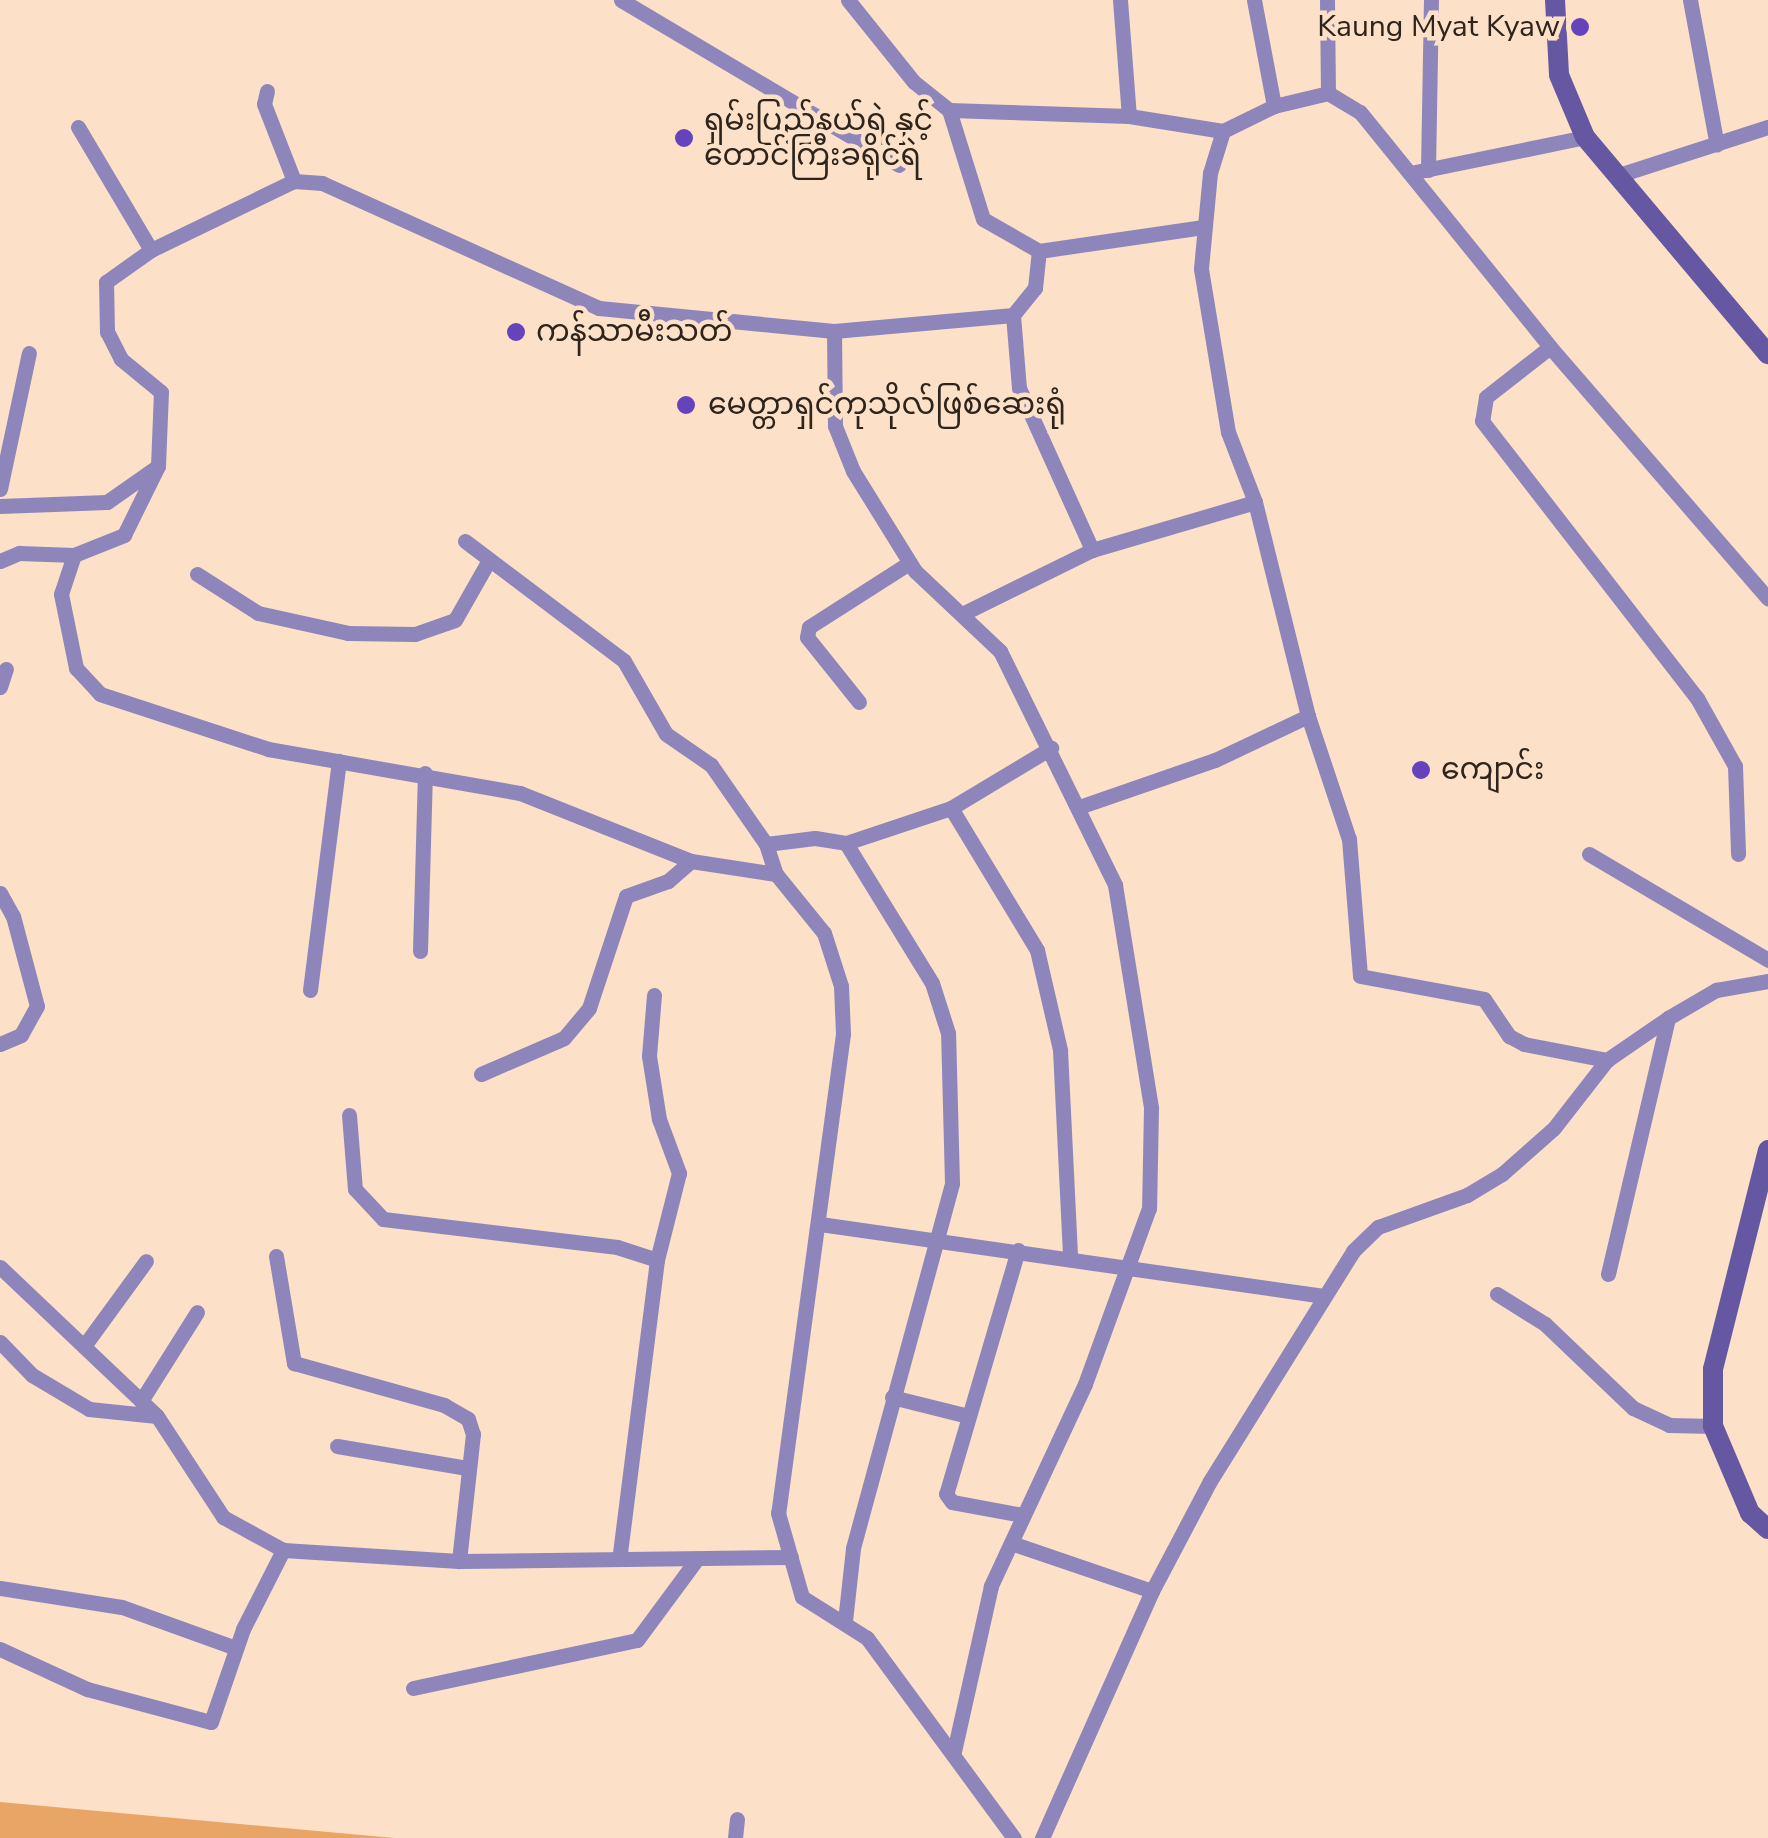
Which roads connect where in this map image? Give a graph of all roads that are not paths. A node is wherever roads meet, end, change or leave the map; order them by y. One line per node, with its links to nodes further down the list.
1 (621, 0): 19 (street)
2 (848, 0): 12 (street)
3 (1120, 0): 13 (street)
4 (1254, 0): 11 (street)
5 (1327, 0): 10 (street)
6 (1431, 0): 20 (street)
7 (1555, 0): 17 (street)
8 (1690, 0): 18 (street)
9 (267, 91): 22 (street)
10 (1328, 93): 11 (street); 20 (street)
11 (1274, 106): 16 (street)
12 (949, 110): 13 (street); 25 (street)
13 (1129, 116): 16 (street)
14 (78, 127): 24 (street)
15 (1768, 127): 18 (street)
16 (1223, 131): 23 (street)
17 (1585, 138): 20 (street); 21 (street)
18 (1717, 145): 21 (street)
19 (899, 166)
20 (1421, 171): 28 (street)
21 (1619, 174): 30 (street)
22 (294, 181): 24 (street); 27 (street)
23 (1203, 227): 25 (street); 33 (street)
24 (151, 250): 31 (street)
25 (1039, 251): 26 (street)
26 (1012, 315): 27 (street); 36 (street)
27 (834, 331): 40 (street)
28 (1550, 348): 42 (street); 56 (street)
29 (28, 353): 32 (street)
30 (1768, 354)
31 (158, 466): 34 (street); 37 (street)
32 (0, 489)
33 (1254, 502): 36 (street); 47 (street)
34 (0, 506)
35 (465, 540): 39 (street)
36 (1092, 550): 43 (street)
37 (74, 555): 38 (street); 49 (street)
38 (0, 561)
39 (488, 562): 41 (street); 54 (street)
40 (909, 562): 43 (street); 46 (street)
41 (197, 574)
42 (1768, 599)
43 (964, 613): 48 (street)
44 (6, 669): 45 (street)
45 (0, 687)
46 (859, 702)
47 (1308, 716): 51 (street); 67 (street)
48 (1051, 748): 51 (street); 52 (street)
49 (339, 761): 50 (street); 63 (street)
50 (425, 774): 57 (street); 60 (street)
51 (1078, 807): 79 (street)
52 (951, 808): 53 (street); 75 (street)
53 (846, 843): 54 (street); 72 (street)
54 (766, 844): 58 (street)
55 (1589, 854): 61 (street)
56 (1738, 854)
57 (691, 861): 58 (street); 68 (street)
58 (776, 874): 71 (street)
59 (0, 893): 66 (street)
60 (420, 951)
61 (1768, 960)
62 (1768, 980): 65 (street)
63 (310, 990)
64 (654, 995): 76 (street)
65 (1668, 1018): 67 (street); 80 (street)
66 (0, 1044)
67 (1607, 1060): 82 (street)
68 (481, 1074)
69 (349, 1114): 76 (street)
70 (1768, 1150): 90 (street)
71 (820, 1224): 72 (street); 98 (street)
72 (942, 1241): 73 (street); 86 (street)
73 (1018, 1250): 75 (street); 89 (street)
74 (276, 1256): 92 (street)
75 (1070, 1258): 79 (street)
76 (657, 1260): 97 (street)
77 (146, 1262): 85 (street)
78 (0, 1267): 85 (street)
79 (1126, 1268): 82 (street); 93 (street)
80 (1608, 1274)
81 (1497, 1294): 90 (street)
82 (1324, 1296): 102 (street)
83 (197, 1312): 87 (street)
84 (1, 1345): 88 (street)
85 (84, 1346): 87 (street)
86 (892, 1398): 89 (street); 103 (street)
87 (141, 1401): 88 (street)
88 (157, 1416): 96 (street)
89 (968, 1416): 93 (street)
90 (1713, 1426): 94 (street)
91 (337, 1446): 92 (street)
92 (467, 1468): 100 (street)
93 (1024, 1515): 95 (street)
94 (1768, 1530)
95 (1012, 1544): 102 (street); 107 (street)
96 (283, 1550): 100 (street); 104 (street)
97 (619, 1558): 99 (street); 100 (street)
98 (791, 1558): 99 (street); 103 (street)
99 (697, 1559): 106 (street)
100 (459, 1561)
101 (0, 1588): 104 (street)
102 (1152, 1591): 111 (street)
103 (844, 1621): 107 (street)
104 (236, 1648): 105 (street)
105 (0, 1649)
106 (413, 1688)
107 (954, 1752): 110 (street)
108 (736, 1819): 109 (street)
109 (735, 1838)
110 (1014, 1838)
111 (1042, 1838)

